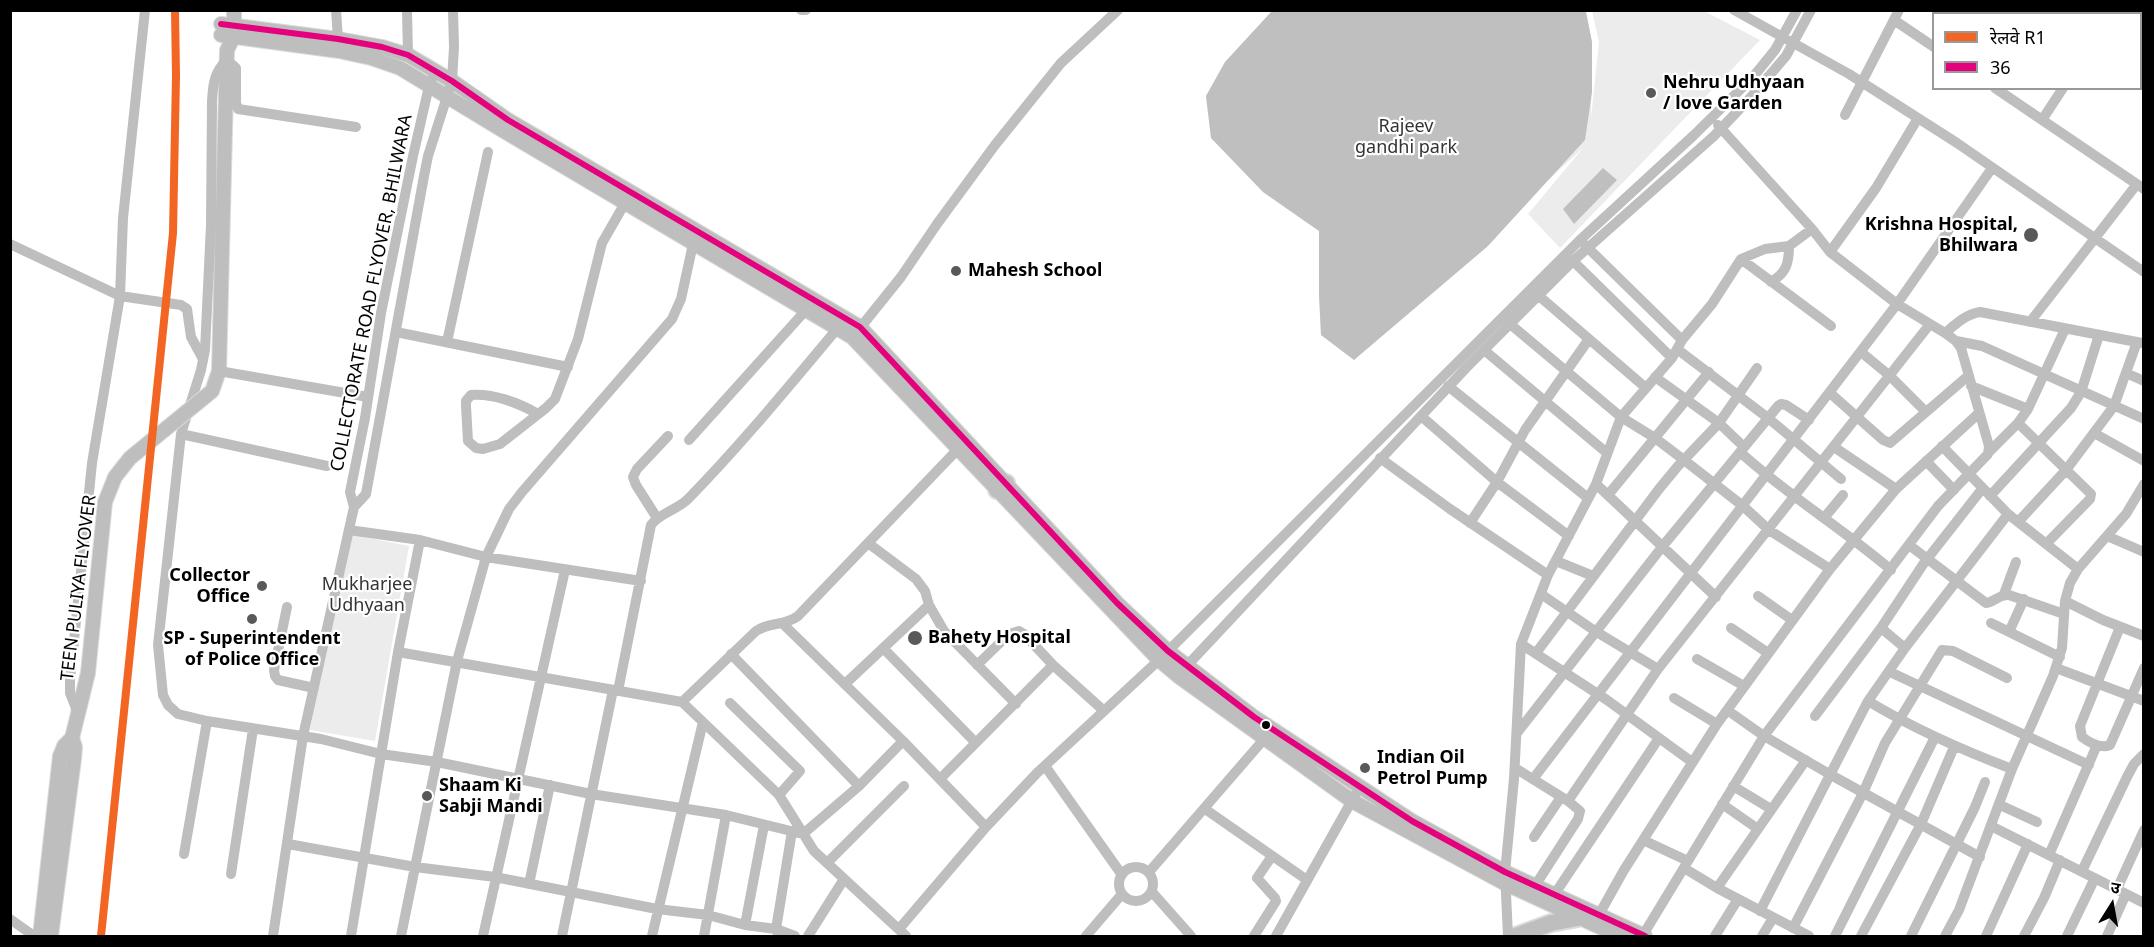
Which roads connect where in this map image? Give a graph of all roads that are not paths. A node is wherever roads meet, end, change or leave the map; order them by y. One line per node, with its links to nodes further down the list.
1 (144, 10): 48 (street)
2 (234, 10): 13 (main road)
3 (336, 10): 15 (street)
4 (407, 10): 19 (street)
5 (453, 10): 21 (street)
6 (801, 10): 7 (street)
7 (806, 10)
8 (1118, 10): 59 (street)
9 (1734, 10): 14 (street)
10 (1797, 10): 14 (street)
11 (1811, 10): 16 (street)
12 (1897, 15): 17 (street); 22 (street)
13 (226, 26): 15 (main road); 18 (main road); 23 (main road)
14 (1783, 37): 16 (street); 28 (street)
15 (338, 39): 19 (main road)
16 (1794, 43): 22 (street); 32 (street)
17 (1932, 45)
18 (227, 55): 31 (street); 69 (street); 72 (main road, TEEN PULIYA FLYOVER)
19 (408, 55): 20 (main road)
20 (435, 71): 21 (main road); 23 (street, COLLECTORATE ROAD FLYOVER, BHILWARA)
21 (452, 81): 26 (street); 59 (main road)
22 (1863, 82): 27 (street); 29 (street)
23 (429, 86): 26 (main road); 86 (street, COLLECTORATE ROAD FLYOVER, BHILWARA)
24 (2001, 90): 30 (street)
25 (2062, 90): 30 (street)
26 (447, 97): 36 (main road); 58 (street)
27 (1845, 115)
28 (1712, 118): 32 (street); 41 (street)
29 (1918, 118): 34 (street); 43 (street)
30 (2042, 120): 35 (street)
31 (356, 127)
32 (1721, 129): 37 (street); 41 (street)
33 (488, 152): 64 (street)
34 (1992, 168): 38 (street); 50 (street)
35 (2140, 187): 38 (street)
36 (625, 203): 40 (main road); 70 (street)
37 (1812, 229): 42 (street); 43 (street)
38 (2094, 238): 46 (street); 52 (street)
39 (10, 243): 48 (street)
40 (693, 244): 51 (main road); 157 (street)
41 (1584, 244): 45 (street); 66 (street); 197 (street)
42 (1789, 246): 44 (street); 47 (street)
43 (1830, 252): 50 (street)
44 (1741, 260): 47 (street); 66 (street)
45 (1573, 261): 49 (street); 66 (street)
46 (2144, 272)
47 (1771, 282): 55 (street)
48 (120, 296): 69 (street); 227 (street)
49 (1539, 296): 53 (street); 62 (street)
50 (1897, 304): 54 (street); 68 (street)
51 (806, 310): 56 (main road); 106 (street)
52 (2030, 322): 57 (street); 60 (street)
53 (1510, 324): 67 (street); 73 (street)
54 (1930, 324): 60 (street); 77 (street)
55 (1831, 326)
56 (837, 329): 59 (main road); 141 (street)
57 (2065, 329): 61 (street); 76 (street)
58 (396, 332): 64 (street); 139 (street)
59 (856, 332): 112 (main road); 130 (main road)
60 (1946, 333): 63 (street)
61 (2099, 335): 65 (street); 83 (street)
62 (1589, 339): 73 (street); 82 (street)
63 (1956, 341): 76 (street); 79 (street)
64 (447, 342): 70 (street)
65 (2140, 342): 75 (street)
66 (1677, 349): 74 (street); 78 (street)
67 (1484, 350): 81 (street); 87 (street)
68 (1861, 352): 77 (street); 84 (street)
69 (203, 359): 103 (street)
70 (568, 367): 93 (street)
71 (1757, 368): 85 (street)
72 (219, 371): 86 (street); 227 (main road, TEEN PULIYA FLYOVER, bridge)
73 (1566, 371): 87 (street); 95 (street)
74 (1709, 372): 85 (street); 88 (street)
75 (2126, 373): 80 (street); 89 (street)
76 (2045, 375): 83 (street); 90 (street)
77 (1890, 376): 91 (street); 96 (street)
78 (1655, 377): 82 (street); 88 (street)
79 (1969, 381): 90 (street); 91 (street); 92 (street)
80 (2144, 381)
81 (1448, 386): 94 (street); 108 (street)
82 (1646, 388): 95 (street)
83 (2081, 392): 89 (street); 109 (street)
84 (1830, 393): 96 (street); 99 (street)
85 (1739, 395): 97 (street); 100 (street)
86 (368, 397): 139 (street, COLLECTORATE ROAD FLYOVER, BHILWARA)
87 (1545, 401): 108 (street); 115 (street)
88 (1686, 401): 100 (street); 105 (street)
89 (2114, 406): 98 (street); 102 (street)
90 (2028, 409): 101 (street)
91 (1926, 412): 96 (street)
92 (1979, 413): 111 (street); 114 (street)
93 (538, 414): 93 (street)
94 (1420, 416): 116 (street); 126 (street)
95 (1621, 417): 105 (street); 115 (street)
96 (1858, 417): 110 (street)
97 (1768, 418): 99 (street); 107 (street); 113 (street)
98 (2144, 419)
99 (1809, 420): 107 (street)
100 (1719, 423): 113 (street); 117 (street)
101 (2018, 423): 109 (street); 114 (street)
102 (2094, 433): 119 (street); 122 (street)
103 (181, 434): 121 (street); 231 (street)
104 (668, 436): 141 (street)
105 (1655, 438): 117 (street); 134 (street)
106 (689, 440)
107 (1794, 440): 120 (street); 124 (street)
108 (1519, 442): 126 (street); 137 (street)
109 (2038, 444): 122 (street); 133 (street)
110 (1834, 447): 120 (street); 131 (street)
111 (1942, 447): 118 (street); 123 (street)
112 (958, 449): 130 (main road); 152 (street)
113 (1742, 449): 124 (street); 127 (street)
114 (1990, 451): 123 (street)
115 (1607, 453): 128 (street)
116 (1380, 458): 145 (street); 206 (street)
117 (1684, 460): 127 (street); 143 (street)
118 (1926, 461): 131 (street); 132 (street)
119 (2144, 461)
120 (1822, 463): 125 (street); 136 (street)
121 (327, 466)
122 (2066, 470): 144 (street); 153 (street)
123 (1969, 475): 132 (street); 133 (street)
124 (1767, 476): 136 (street); 138 (street)
125 (1841, 479)
126 (1497, 482): 145 (street); 148 (street)
127 (1715, 483): 138 (street); 155 (street)
128 (1596, 484): 134 (street); 137 (street)
129 (2144, 484): 149 (street)
130 (1002, 487): 197 (main road)
131 (1896, 489): 150 (street)
132 (1954, 490): 154 (street)
133 (1986, 492): 140 (street); 158 (street)
134 (1608, 495): 143 (street)
135 (1843, 495): 142 (street)
136 (1795, 496): 142 (street); 147 (street)
137 (1588, 498): 148 (street)
138 (1743, 506): 147 (street); 165 (street)
139 (354, 507): 146 (street)
140 (2008, 514): 144 (street); 169 (street)
141 (657, 518): 168 (street)
142 (1824, 518): 150 (street)
143 (1635, 521): 155 (street); 167 (street)
144 (2018, 522): 153 (street)
145 (1470, 523): 166 (street)
146 (349, 530): 151 (street); 215 (street)
147 (1769, 530): 161 (street); 173 (street)
148 (1569, 536): 159 (street)
149 (2107, 536): 156 (street); 162 (street)
150 (1854, 538): 161 (street); 164 (street)
151 (420, 540): 157 (street); 193 (street)
152 (868, 543): 176 (street); 181 (street)
153 (2046, 544): 162 (street)
154 (1909, 545): 158 (street); 164 (street)
155 (1662, 547): 165 (street); 186 (street)
156 (2144, 552)
157 (486, 557): 163 (street); 200 (street)
158 (1927, 560): 169 (street); 185 (street)
159 (1556, 561): 166 (street); 167 (street)
160 (2016, 562): 171 (street)
161 (1830, 569): 180 (street)
162 (2078, 569): 175 (street)
163 (565, 570): 168 (street); 209 (street)
164 (1891, 570): 237 (street)
165 (1691, 572): 173 (street); 192 (street)
166 (1548, 575): 170 (street)
167 (1593, 576): 178 (street)
168 (641, 581): 216 (street)
169 (1955, 581): 171 (street); 191 (street)
170 (1541, 594): 178 (street); 189 (street)
171 (2004, 594): 174 (street)
172 (1758, 596): 180 (street)
173 (1716, 597): 205 (street)
174 (2024, 598): 179 (street); 187 (street)
175 (2065, 601): 179 (street); 183 (street)
176 (929, 605): 190 (street); 202 (street)
177 (287, 607): 215 (street)
178 (1567, 612): 186 (street); 194 (street)
179 (2064, 614): 198 (street)
180 (1792, 620): 195 (street)
181 (782, 623): 196 (street); 211 (street)
182 (1991, 623): 187 (street)
183 (2120, 627): 188 (street); 212 (street)
184 (1731, 628): 195 (street)
185 (1881, 628): 191 (street); 229 (street)
186 (1595, 631): 192 (street); 207 (street)
187 (2010, 632): 198 (street)
188 (2144, 636)
189 (1521, 644): 194 (street); 235 (street)
190 (884, 648): 211 (street); 244 (street)
191 (1905, 648): 208 (street)
192 (1629, 651): 205 (street); 217 (street)
193 (398, 652): 200 (street); 247 (street)
194 (1536, 653): 207 (street)
195 (1768, 653): 213 (street)
196 (732, 654): 222 (street); 262 (street)
197 (1163, 655): 206 (main road); 225 (street)
198 (2060, 657): 203 (street)
199 (1697, 659): 213 (street)
200 (457, 661): 209 (street); 250 (street)
201 (1053, 664): 202 (street); 224 (street); 225 (street)
202 (977, 665): 224 (street)
203 (2056, 668): 212 (street); 238 (street)
204 (2144, 668): 218 (street)
205 (1658, 669): 228 (street)
206 (1182, 671): 241 (main road); 265 (main road)
207 (1564, 672): 217 (street); 235 (street)
208 (1890, 672): 214 (street); 220 (street)
209 (542, 678): 216 (street); 257 (street)
210 (2007, 678): 214 (street)
211 (845, 684): 243 (street)
212 (2097, 684): 218 (street); 245 (street)
213 (1744, 686): 226 (street)
214 (1920, 686): 230 (street); 238 (street)
215 (314, 688): 236 (street)
216 (615, 691): 222 (street); 267 (street)
217 (1597, 694): 228 (street); 259 (street)
218 (2132, 697): 221 (street); 245 (street)
219 (1674, 698): 233 (street)
220 (1868, 700): 230 (street); 256 (street)
221 (2144, 701)
222 (682, 702): 232 (street)
223 (730, 703): 268 (street)
224 (1016, 704): 244 (street)
225 (1103, 710): 253 (street)
226 (1727, 710): 233 (street); 237 (street)
227 (77, 711): 240 (main road, TEEN PULIYA FLYOVER)
228 (1628, 716): 242 (street); 269 (street)
229 (1815, 716)
230 (1898, 719): 239 (street); 266 (street)
231 (207, 721): 234 (street); 291 (street)
232 (703, 722): 268 (street); 273 (street)
233 (1717, 724): 251 (street)
234 (253, 729): 236 (street); 301 (street)
235 (1517, 733): 254 (street)
236 (303, 736): 247 (street); 288 (street)
237 (1764, 736): 249 (street); 264 (street)
238 (2026, 736): 252 (street); 255 (street)
239 (1935, 737): 246 (street); 276 (street)
240 (72, 738): 329 (main road); 330 (main road)
241 (1265, 738): 270 (main road); 274 (street)
242 (1659, 738): 251 (street); 316 (street)
243 (903, 741): 258 (street); 262 (street)
244 (975, 742): 258 (street)
245 (2097, 746): 252 (street)
246 (1954, 747): 255 (street); 279 (street)
247 (381, 754): 250 (street); 295 (street)
248 (2144, 754): 299 (street)
249 (1806, 760): 256 (street); 275 (street)
250 (437, 762): 257 (street); 298 (street)
251 (1692, 762): 287 (street)
252 (2089, 765): 294 (street)
253 (1045, 766): 282 (street); 302 (street)
254 (1515, 768): 259 (street); 304 (street)
255 (2012, 769): 272 (street)
256 (1831, 775): 266 (street); 319 (street)
257 (519, 778): 261 (street); 303 (street)
258 (940, 779): 282 (street)
259 (1533, 779): 269 (street)
260 (1985, 782): 290 (street)
261 (550, 785): 267 (street); 308 (street)
262 (859, 786): 285 (street)
263 (904, 786): 296 (street)
264 (1733, 786): 271 (street); 275 (street)
265 (1360, 788): 270 (street); 304 (main road)
266 (1863, 793): 276 (street); 325 (street)
267 (591, 794): 273 (street); 311 (street)
268 (779, 795): 285 (street)
269 (1565, 799): 286 (street); 310 (street)
270 (1352, 801): 304 (main road); 307 (street)
271 (1722, 804): 283 (street); 297 (street)
272 (2000, 805): 278 (street); 281 (street)
273 (684, 808): 277 (street); 318 (street)
274 (1205, 808): 292 (street); 300 (street)
275 (1772, 809): 283 (street)
276 (1900, 811): 279 (street); 351 (street)
277 (726, 815): 280 (street); 320 (street)
278 (2037, 822)
279 (1921, 824): 290 (street); 352 (street)
280 (764, 825): 285 (street); 324 (street)
281 (1991, 826): 289 (street); 293 (street)
282 (986, 827): 327 (street)
283 (1758, 829): 309 (street)
284 (2144, 830): 313 (street)
285 (797, 833): 296 (street); 326 (street)
286 (1534, 837)
287 (1644, 840): 297 (street); 323 (street)
288 (288, 844): 295 (street); 331 (street)
289 (2028, 844): 294 (street); 355 (street)
290 (1956, 845): 293 (street); 353 (street)
291 (184, 854)
292 (1272, 856): 307 (street); 342 (street)
293 (1980, 857): 354 (street)
294 (2055, 857): 299 (street); 356 (street)
295 (366, 858): 298 (street); 332 (street)
296 (827, 863): 306 (street)
297 (1686, 864): 309 (street); 347 (street)
298 (415, 867): 303 (street); 333 (street)
299 (2082, 871): 305 (street)
300 (1149, 872): 302 (street); 312 (street)
301 (231, 874)
302 (1122, 874): 314 (street)
303 (495, 877): 308 (street); 334 (street)
304 (1506, 878): 310 (main road); 344 (street)
305 (2095, 878): 313 (street); 357 (street)
306 (844, 879): 327 (street); 339 (street)
307 (1307, 880): 343 (street)
308 (529, 884): 311 (street)
309 (1717, 888): 315 (street)
310 (1531, 890): 316 (main road)
311 (570, 892): 318 (street); 335 (street)
312 (1152, 892): 314 (street); 341 (street)
313 (2122, 892): 317 (street); 358 (street)
314 (1122, 894): 340 (street)
315 (1738, 899): 319 (street); 348 (street)
316 (1551, 900): 323 (main road); 323 (main road)
317 (2144, 903)
318 (657, 909): 320 (street); 336 (street)
319 (1760, 911): 321 (street)
320 (708, 915): 324 (street); 337 (street)
321 (1773, 918): 325 (street); 349 (street)
322 (10, 919): 328 (street)
323 (1590, 920): 345 (highway); 346 (main road); 347 (main road)
324 (745, 925): 326 (street)
325 (1793, 928): 350 (street)
326 (777, 933): 338 (street)
327 (902, 933)
328 (34, 936)
329 (40, 936)
330 (51, 936)
331 (273, 936)
332 (351, 936)
333 (400, 936)
334 (483, 936)
335 (562, 936)
336 (652, 936)
337 (704, 936)
338 (795, 936)
339 (808, 936)
340 (1086, 936)
341 (1191, 936)
342 (1254, 936)
343 (1276, 936)
344 (1508, 936)
345 (1516, 936)
346 (1619, 936)
347 (1644, 936)
348 (1716, 936)
349 (1762, 936)
350 (1809, 936)
351 (1835, 936)
352 (1861, 936)
353 (1911, 936)
354 (1945, 936)
355 (1986, 936)
356 (2024, 936)
357 (2067, 936)
358 (2107, 936)

